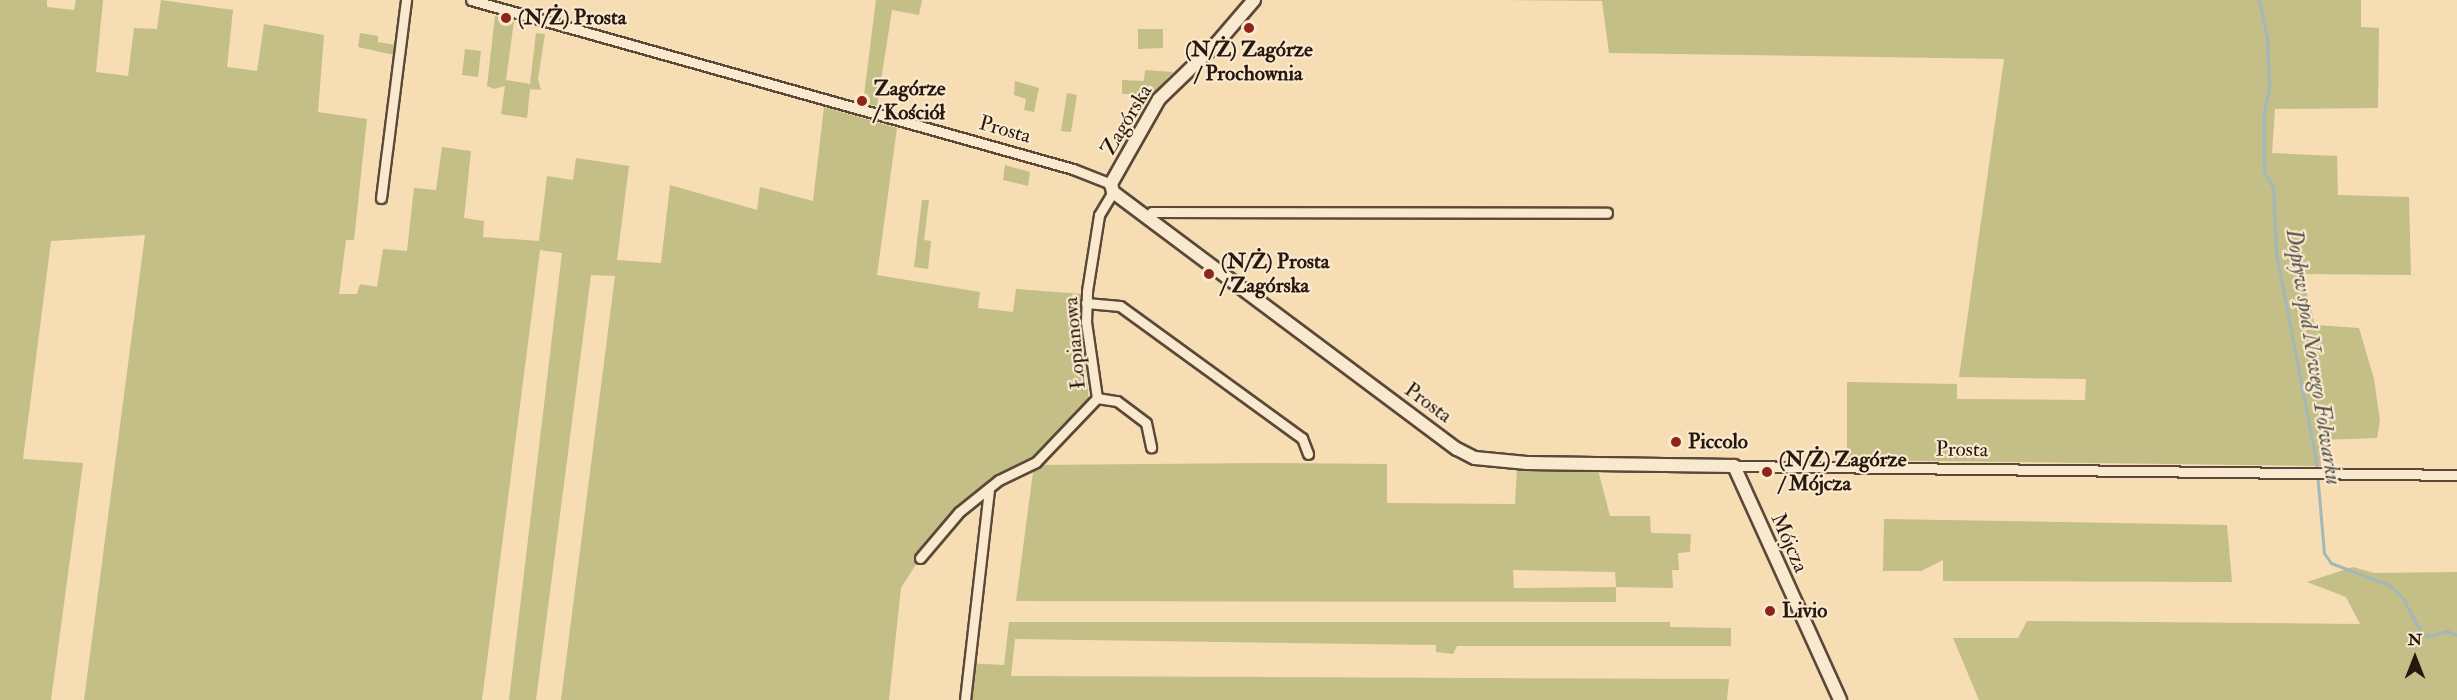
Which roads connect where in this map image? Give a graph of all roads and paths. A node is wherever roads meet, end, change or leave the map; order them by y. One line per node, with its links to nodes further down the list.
1 (406, 0): 5 (street)
2 (471, 0): 4 (street, Prosta)
3 (1254, 0): 4 (street, Zagórska)
4 (1112, 188): 7 (street, Prosta); 8 (street, Łopianowa)
5 (381, 198)
6 (1607, 213): 7 (street)
7 (1146, 218): 12 (street, Prosta)
8 (1086, 303): 9 (street, Łopianowa); 11 (street)
9 (1098, 398): 10 (street); 14 (street, Łopianowa)
10 (1151, 447)
11 (1308, 454)
12 (1734, 466): 13 (street, Prosta); 17 (street, Mójcza)
13 (2457, 475)
14 (989, 488): 15 (street, Łopianowa); 16 (street)
15 (921, 558)
16 (965, 700)
17 (1840, 700)

